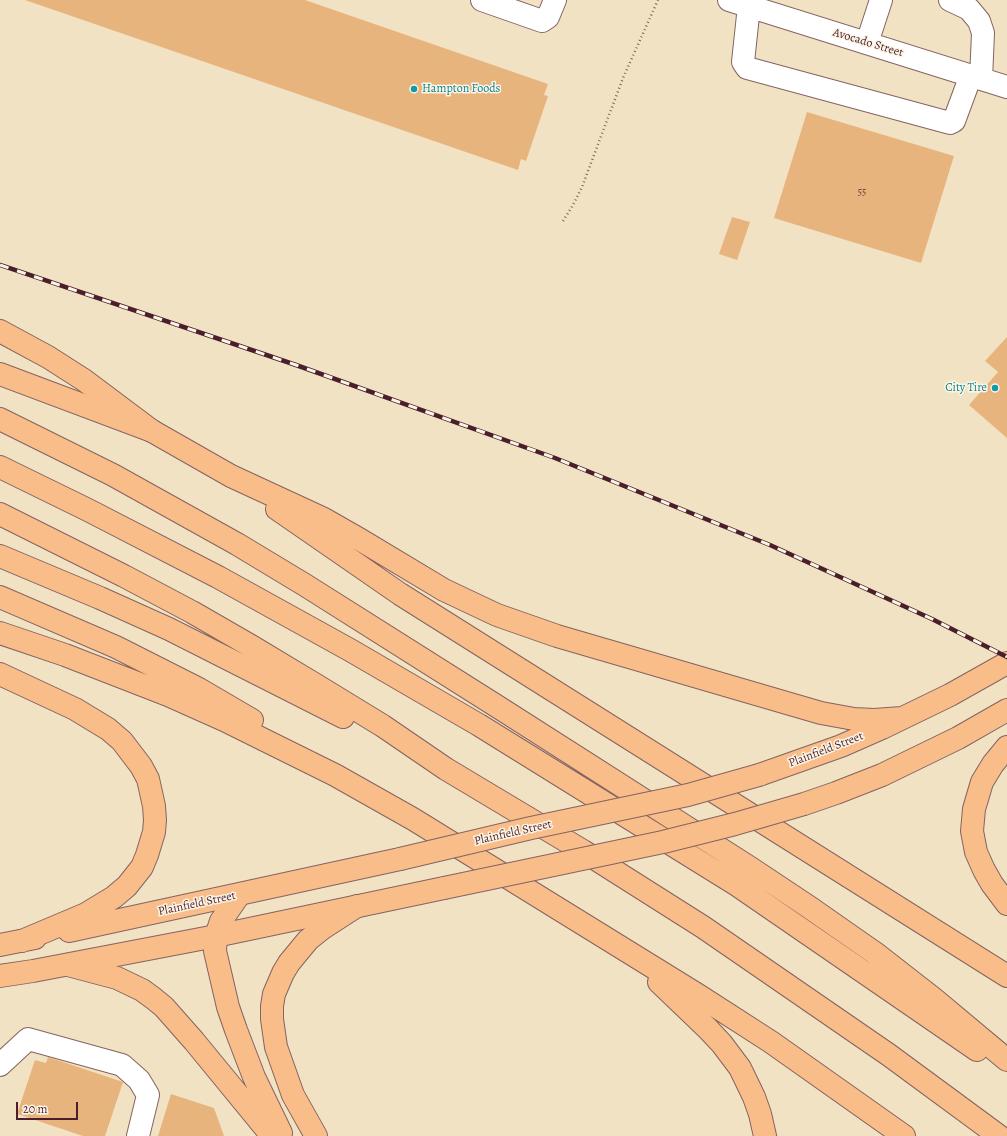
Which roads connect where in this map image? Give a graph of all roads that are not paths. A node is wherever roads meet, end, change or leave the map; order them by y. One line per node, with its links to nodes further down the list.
1 (482, 0): 2 (street)
2 (555, 0)
3 (729, 0): 6 (street, Avocado Street)
4 (881, 0): 7 (street)
5 (950, 0): 8 (street)
6 (761, 6): 7 (street, Avocado Street); 8 (street)
7 (867, 43): 8 (street, Avocado Street)
8 (976, 77): 9 (street, Avocado Street)
9 (1007, 87)
10 (0, 331): 13 (main road)
11 (0, 374): 13 (main road)
12 (0, 419): 37 (main road)
13 (152, 431): 15 (main road)
14 (0, 467): 39 (main road)
15 (231, 476): 23 (main road); 36 (main road)
16 (0, 514): 25 (main road)
17 (0, 556): 25 (main road)
18 (0, 597): 26 (main road)
19 (0, 633): 26 (main road)
20 (1007, 663): 23 (main road, Plainfield Street)
21 (0, 674): 32 (main road)
22 (1007, 710): 29 (main road, bridge)
23 (902, 718): 27 (main road, Plainfield Street, bridge)
24 (1007, 747): 28 (main road)
25 (446, 769): 46 (main road)
26 (353, 785): 31 (main road)
27 (239, 894): 30 (main road); 32 (main road, Plainfield Street)
28 (1007, 904)
29 (357, 906): 30 (main road); 43 (main road)
30 (216, 936): 34 (main road); 42 (main road)
31 (605, 936): 44 (main road); 45 (main road)
32 (22, 941): 33 (main road, Plainfield Street)
33 (0, 945)
34 (68, 964): 35 (main road); 41 (main road)
35 (0, 976)
36 (1007, 976)
37 (1007, 1060)
38 (0, 1065): 40 (street)
39 (1007, 1070)
40 (138, 1136)
41 (272, 1136)
42 (282, 1136)
43 (316, 1136)
44 (765, 1136)
45 (904, 1136)
46 (999, 1136)

